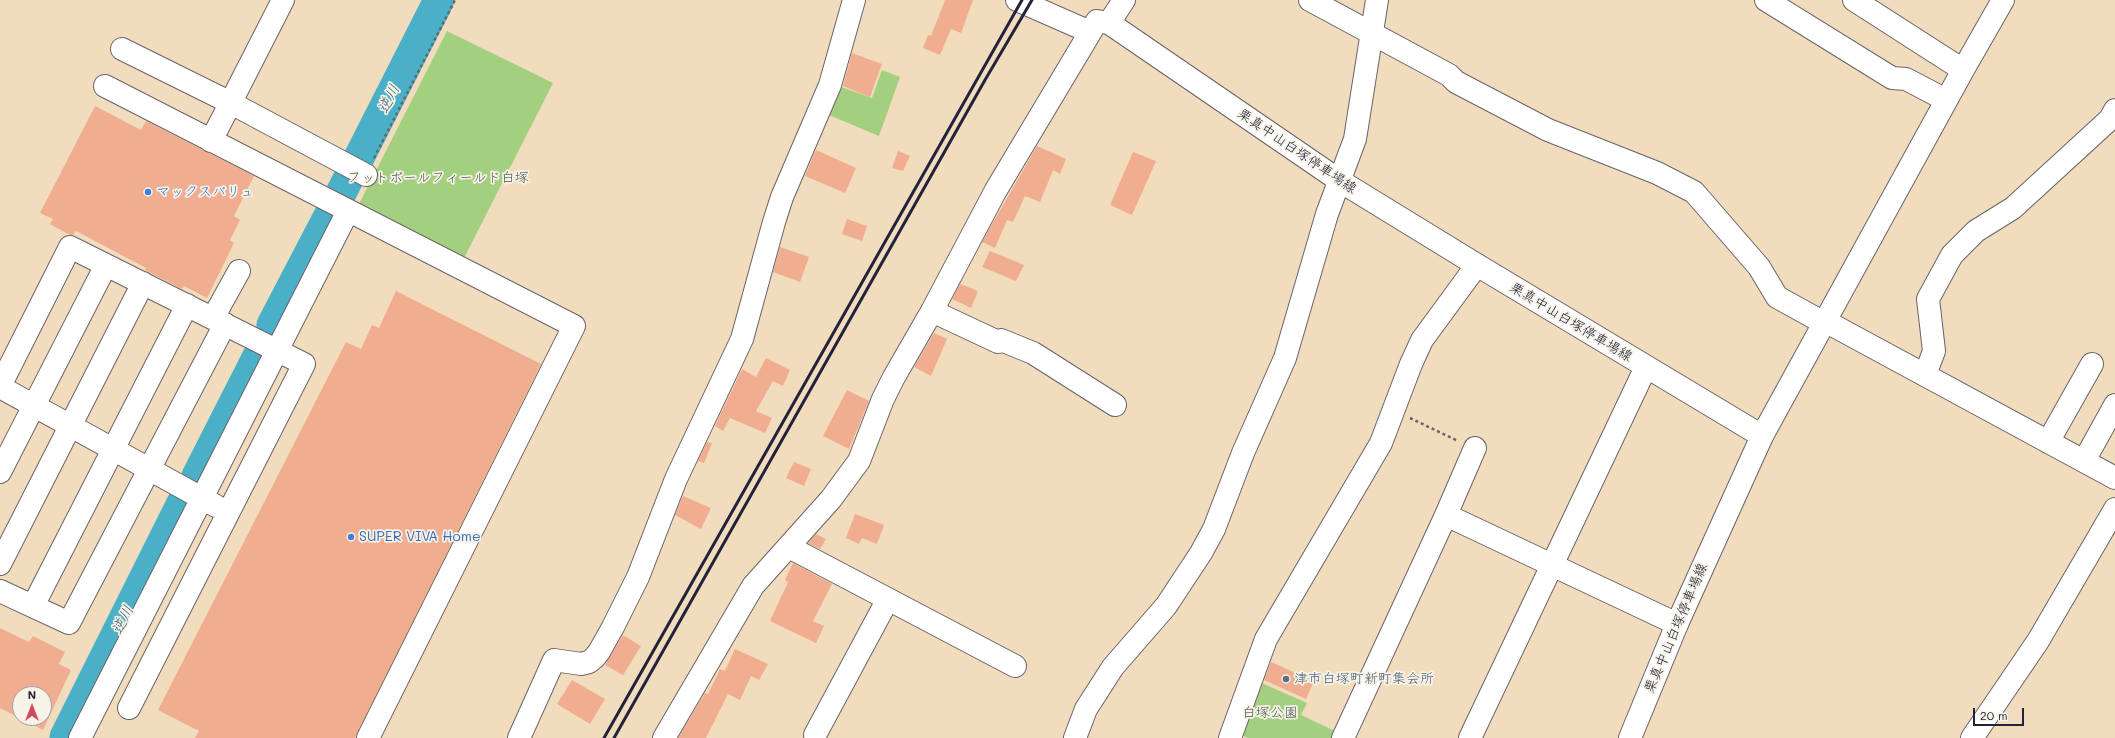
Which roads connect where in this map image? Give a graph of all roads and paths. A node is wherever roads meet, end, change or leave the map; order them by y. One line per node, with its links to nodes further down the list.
1 (283, 0): 17 (street)
2 (455, 0): 20 (path)
3 (854, 0): 67 (street)
4 (1017, 0): 11 (street, 栗真中山白塚停車場線)
5 (1124, 0): 11 (street)
6 (1310, 0): 12 (street)
7 (1377, 0): 12 (street)
8 (1766, 0): 16 (street)
9 (1854, 0): 14 (street)
10 (2003, 0): 14 (street)
11 (1100, 28): 21 (street, 栗真中山白塚停車場線); 28 (street)
12 (1371, 34): 21 (street); 30 (street)
13 (122, 49): 17 (street)
14 (1963, 70): 16 (street)
15 (105, 86): 19 (street)
16 (1946, 100): 30 (street)
17 (231, 103): 19 (street); 20 (street)
18 (2115, 110): 34 (street)
19 (211, 141): 22 (street)
20 (365, 174)
21 (1340, 181): 24 (street, 栗真中山白塚停車場線); 69 (street)
22 (348, 211): 31 (street); 66 (street)
23 (106, 265): 26 (street); 35 (street); 38 (street)
24 (1477, 265): 33 (street, 栗真中山白塚停車場線); 39 (street)
25 (239, 271): 29 (street)
26 (143, 284): 27 (street); 40 (street)
27 (187, 306): 29 (street); 44 (street)
28 (932, 311): 36 (street); 53 (street)
29 (219, 321): 31 (street); 46 (street)
30 (1825, 322): 34 (street); 41 (street)
31 (265, 344): 49 (street); 51 (street)
32 (2092, 364): 42 (street)
33 (1646, 367): 41 (street, 栗真中山白塚停車場線); 55 (street)
34 (1925, 375): 42 (street)
35 (1, 381): 38 (street)
36 (1115, 405)
37 (2115, 405): 45 (street)
38 (34, 406): 40 (street); 47 (street)
39 (1394, 410): 43 (path); 70 (street)
40 (70, 426): 44 (street); 54 (street)
41 (1762, 436): 59 (street, 栗真中山白塚停車場線)
42 (2048, 442): 45 (street)
43 (1475, 448): 52 (street)
44 (113, 450): 46 (street); 58 (street)
45 (2084, 461): 48 (street)
46 (149, 469): 49 (street); 58 (street)
47 (0, 472)
48 (2115, 478)
49 (196, 495): 51 (street); 60 (street)
50 (2115, 509): 74 (street)
51 (228, 512): 61 (street)
52 (1446, 515): 55 (street); 71 (street)
53 (789, 548): 57 (street); 68 (street)
54 (0, 564)
55 (1551, 566): 59 (street); 72 (street)
56 (0, 591): 58 (street)
57 (888, 599): 62 (street); 64 (street)
58 (32, 606)
59 (1677, 624): 73 (street, 栗真中山白塚停車場線)
60 (126, 648): 61 (street); 65 (street)
61 (151, 662): 63 (street)
62 (1015, 666)
63 (128, 708)
64 (815, 735)
65 (80, 738)
66 (368, 738)
67 (519, 738)
68 (664, 738)
69 (1075, 738)
70 (1230, 738)
71 (1343, 738)
72 (1470, 738)
73 (1630, 738)
74 (1972, 738)

